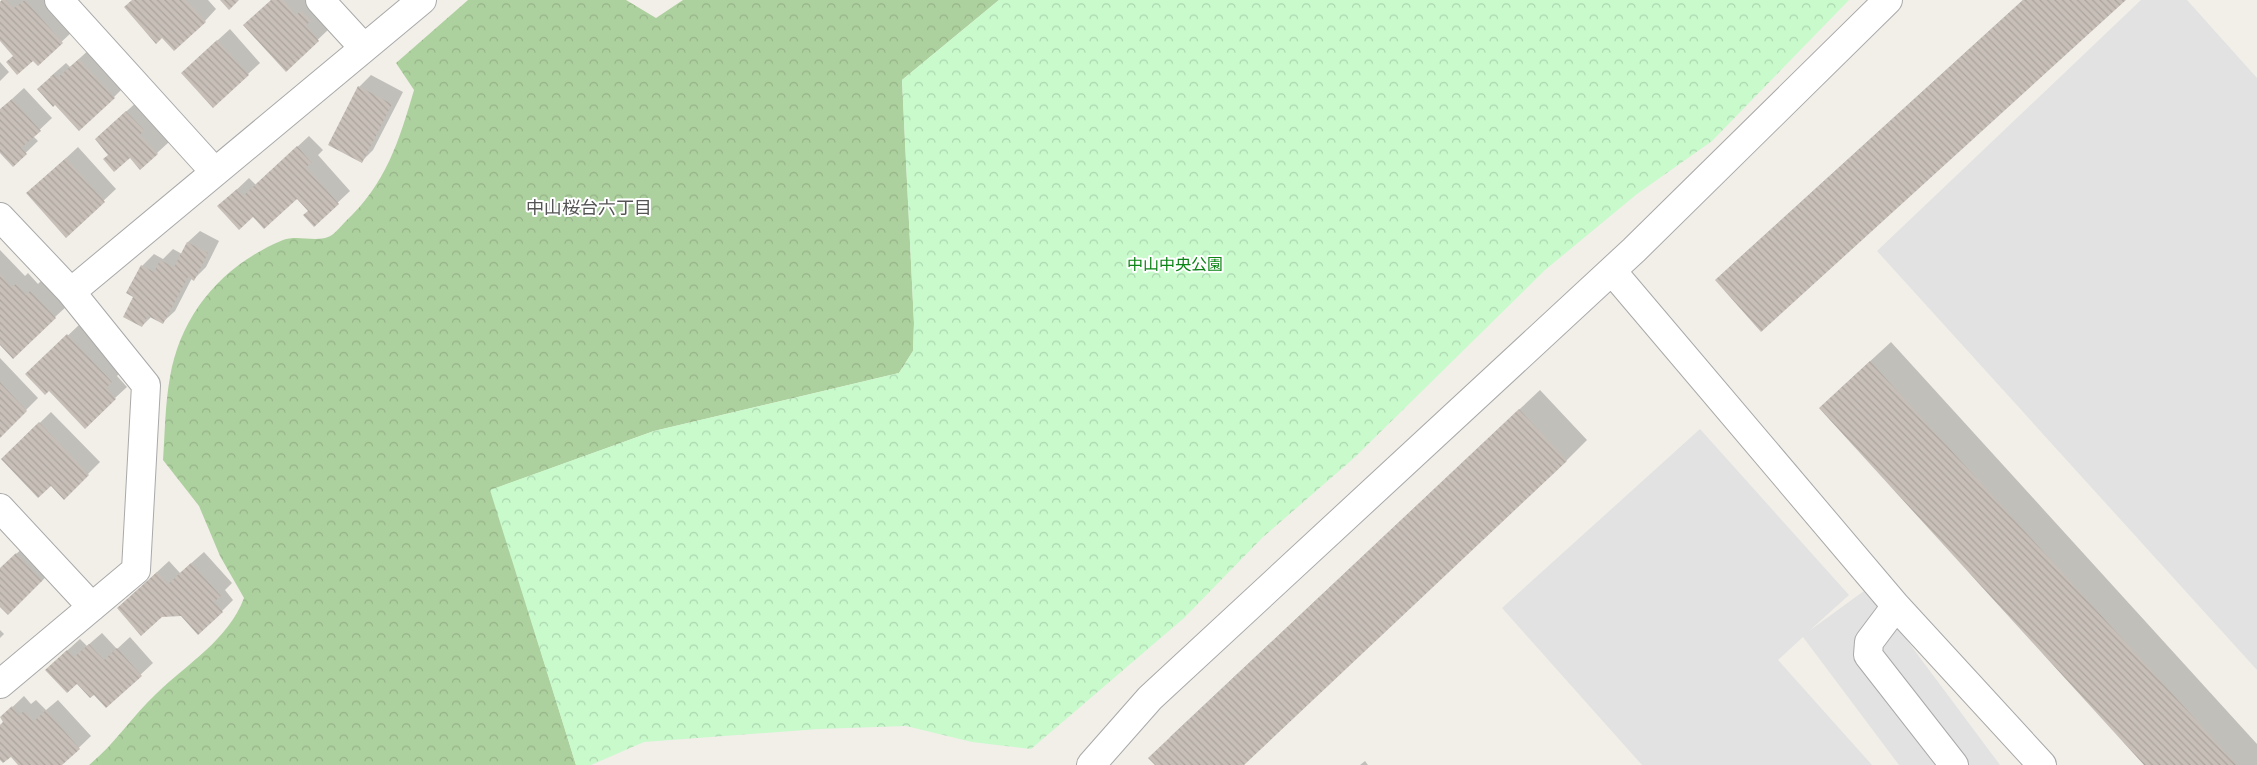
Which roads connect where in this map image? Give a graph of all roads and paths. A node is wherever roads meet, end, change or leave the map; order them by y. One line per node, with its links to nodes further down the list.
1 (59, 0): 6 (street)
2 (320, 0): 5 (street)
3 (422, 0): 5 (street)
4 (1888, 0): 8 (street)
5 (364, 48): 6 (street)
6 (214, 171): 9 (street)
7 (0, 217): 9 (street)
8 (1612, 270): 11 (street); 14 (street)
9 (71, 292): 12 (street)
10 (0, 508): 12 (street)
11 (1896, 606): 15 (street); 16 (street)
12 (92, 607): 13 (street)
13 (0, 684)
14 (1091, 765)
15 (1954, 765)
16 (2042, 765)

